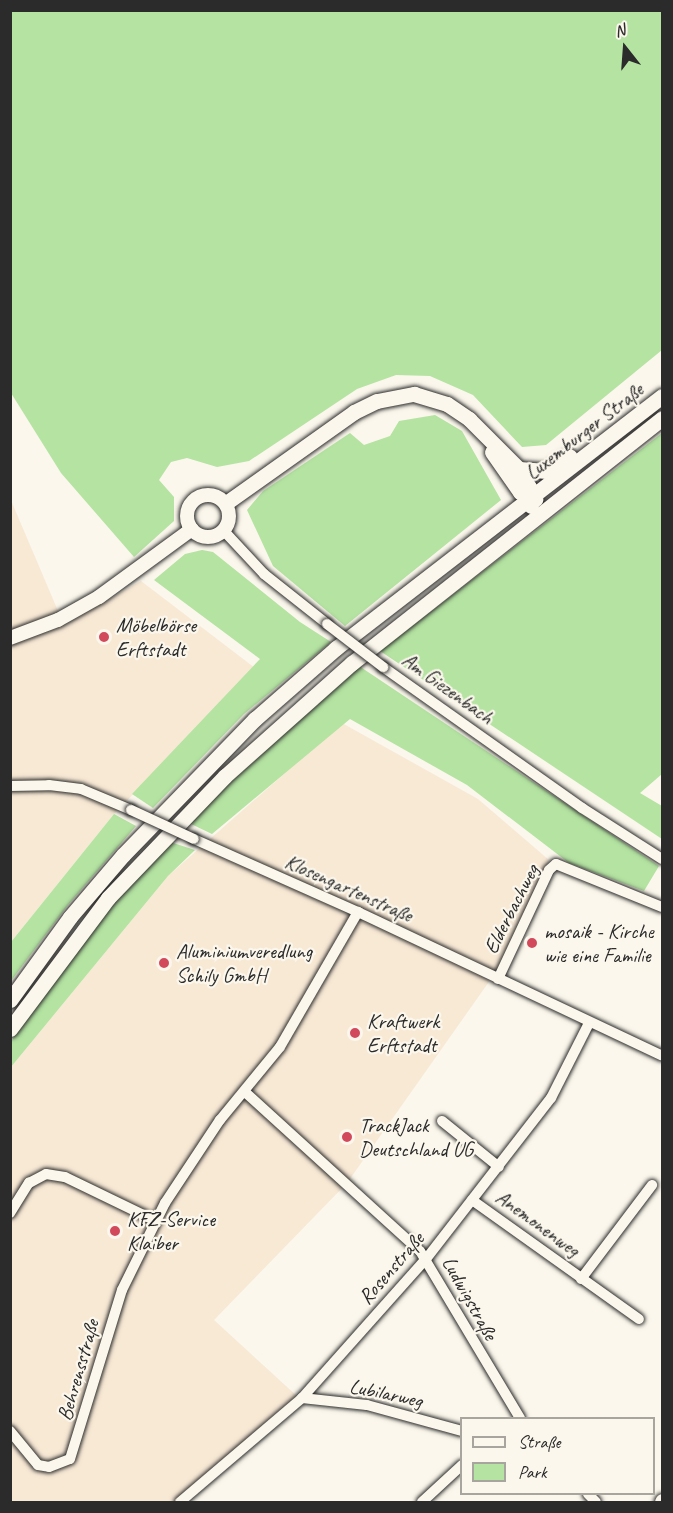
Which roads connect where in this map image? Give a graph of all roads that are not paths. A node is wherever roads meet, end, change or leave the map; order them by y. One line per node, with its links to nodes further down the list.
1 (663, 384): 5 (main road)
2 (663, 396): 6 (main road, Luxemburger Straße)
3 (663, 418): 4 (main road, Luxemburger Straße)
4 (620, 452): 6 (main road); 12 (main road)
5 (513, 472): 6 (main road); 7 (main road); 8 (main road)
6 (531, 498): 8 (main road, Luxemburger Straße); 12 (main road)
7 (226, 504): 9 (main road); 10 (main road)
8 (496, 525): 18 (main road, Luxemburger Straße)
9 (192, 529): 10 (main road); 11 (main road)
10 (224, 531): 14 (street, Am Giezenbach, bridge)
11 (10, 638)
12 (297, 710): 20 (main road)
13 (10, 786): 16 (street, Klosengartenstraße, bridge)
14 (663, 859)
15 (663, 907): 17 (street, Elderbachweg)
16 (358, 912): 17 (street, Klosengartenstraße); 22 (street, Behrensstraße)
17 (498, 979): 19 (street, Klosengartenstraße)
18 (10, 1000)
19 (589, 1023): 21 (street, Klosengartenstraße); 24 (street, Rosenstraße)
20 (10, 1029)
21 (663, 1056)
22 (245, 1092): 28 (street, Behrensstraße); 29 (street, Ludwigstraße)
23 (442, 1121): 24 (street)
24 (499, 1167): 26 (street, Rosenstraße)
25 (652, 1185): 30 (street, Anemonenweg)
26 (472, 1200): 29 (street, Rosenstraße); 30 (street, Anemonenweg)
27 (10, 1213): 28 (street)
28 (156, 1221): 35 (street, Behrensstraße)
29 (426, 1259): 32 (street, Rosenstraße); 33 (street, Ludwigstraße)
30 (581, 1279): 31 (street, Anemonenweg)
31 (639, 1319)
32 (302, 1398): 34 (street, Lubilarweg); 37 (street, Rosenstraße)
33 (515, 1417)
34 (460, 1430)
35 (10, 1431)
36 (460, 1467): 38 (street)
37 (180, 1503)
38 (422, 1503)

